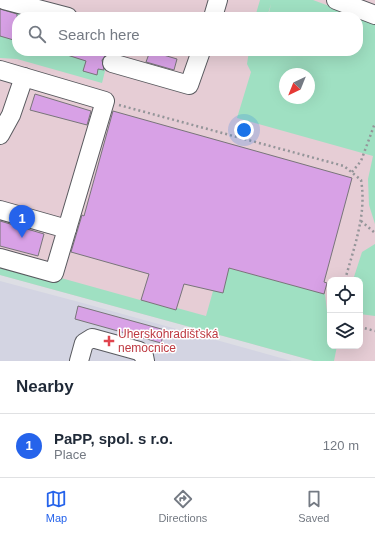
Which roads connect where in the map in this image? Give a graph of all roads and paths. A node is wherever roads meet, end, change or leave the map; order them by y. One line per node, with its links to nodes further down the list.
1 (4, 0): 4 (lane)
2 (218, 0): 5 (lane)
3 (336, 0): 6 (lane)
4 (49, 12)
5 (214, 12)
6 (375, 15)
7 (199, 56): 8 (lane)
8 (112, 63)
9 (0, 70): 10 (lane)
10 (24, 77): 11 (lane); 13 (lane)
11 (105, 101): 14 (path); 17 (lane)
12 (375, 123): 14 (path)
13 (0, 134)
14 (352, 172): 16 (path)
15 (0, 210): 17 (lane)
16 (361, 221): 18 (path); 20 (path)
17 (67, 229): 19 (lane)
18 (375, 233)
19 (0, 258)
20 (346, 277)
21 (363, 328): 22 (path)
22 (375, 331)
23 (79, 361): 24 (lane)
24 (145, 361)

